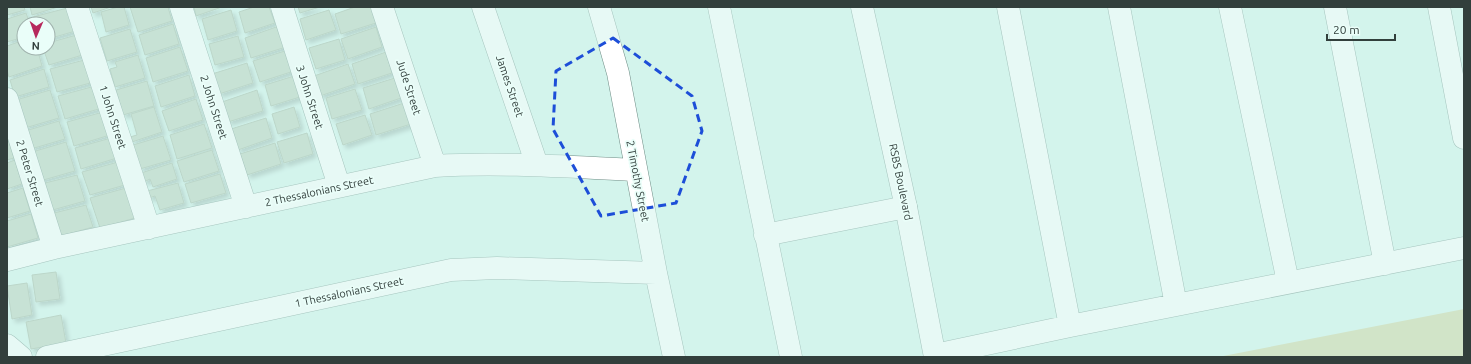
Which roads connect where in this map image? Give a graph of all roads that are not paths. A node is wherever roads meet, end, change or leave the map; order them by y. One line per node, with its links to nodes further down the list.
1 (78, 7): 22 (street, 1 John Street)
2 (181, 7): 20 (street, 2 John Street)
3 (282, 7): 19 (street, 3 John Street)
4 (382, 7): 17 (street, Jude Street)
5 (483, 7): 16 (street, James Street)
6 (599, 7): 18 (street, 2 Timothy Street)
7 (719, 7): 23 (street)
8 (862, 7): 21 (street, RSBS Boulevard)
9 (1008, 7): 31 (street)
10 (1120, 7): 30 (street)
11 (1230, 7): 29 (street)
12 (1335, 7): 27 (street)
13 (1439, 7): 15 (street)
14 (7, 99): 24 (street, 2 Peter Street)
15 (1464, 138)
16 (537, 165): 17 (street, 2 Thessalonians Street); 18 (street, 2 Thessalonians Street)
17 (435, 166): 19 (street, 2 Thessalonians Street)
18 (636, 170): 28 (street, 2 Timothy Street)
19 (339, 186): 20 (street, 2 Thessalonians Street)
20 (246, 207): 22 (street, 2 Thessalonians Street)
21 (906, 207): 23 (street); 33 (street, RSBS Boulevard)
22 (149, 228): 24 (street, 2 Thessalonians Street)
23 (766, 235): 37 (street)
24 (54, 248): 26 (street, 2 Thessalonians Street)
25 (1464, 248): 27 (street)
26 (7, 260)
27 (1385, 264): 29 (street)
28 (656, 273): 35 (street, 1 Thessalonians Street); 36 (street, 2 Timothy Street)
29 (1288, 282): 30 (street)
30 (1176, 305): 31 (street)
31 (1070, 326): 33 (street)
32 (7, 345): 34 (street)
33 (935, 356)
34 (21, 357)
35 (47, 357)
36 (674, 357)
37 (790, 357)

